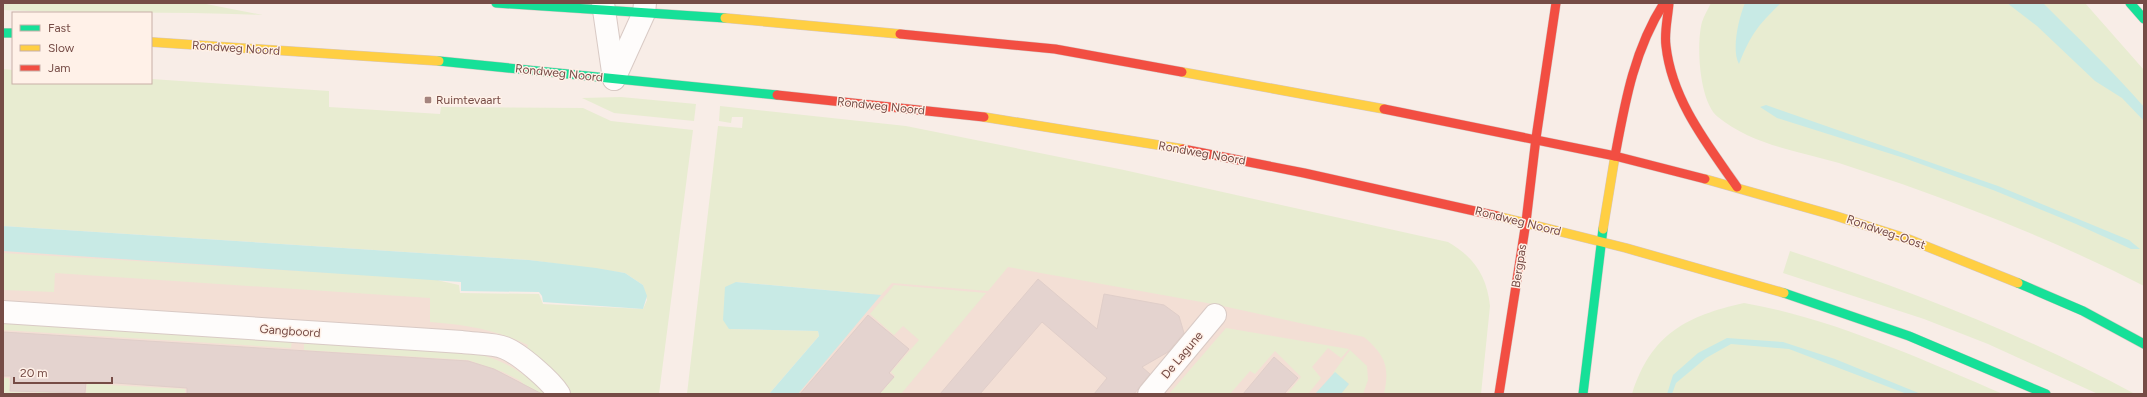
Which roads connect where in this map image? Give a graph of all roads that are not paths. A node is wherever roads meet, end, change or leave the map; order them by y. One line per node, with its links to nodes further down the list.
1 (496, 3): 6 (main road)
2 (1556, 3): 11 (main road, Bergpas)
3 (1664, 3): 12 (main road)
4 (1669, 3): 13 (main road)
5 (2130, 3): 8 (main road)
6 (602, 6): 7 (main road); 10 (street)
7 (644, 8): 10 (street); 11 (main road)
8 (2144, 19)
9 (152, 42): 10 (main road, Rondweg Noord)
10 (614, 79): 14 (main road, Rondweg Noord)
11 (1536, 138): 12 (main road); 14 (main road, Bergpas)
12 (1615, 156): 13 (main road, Rondweg-Oost); 15 (main road)
13 (1737, 187): 18 (main road, Rondweg-Oost)
14 (1526, 222): 15 (main road, Rondweg Noord); 21 (main road, Bergpas)
15 (1601, 241): 22 (main road); 23 (main road)
16 (3, 312): 19 (street, Gangboord)
17 (1216, 315): 20 (street, De Lagune)
18 (2144, 344)
19 (559, 394)
20 (1149, 394)
21 (1499, 394)
22 (1583, 394)
23 (2046, 394)

